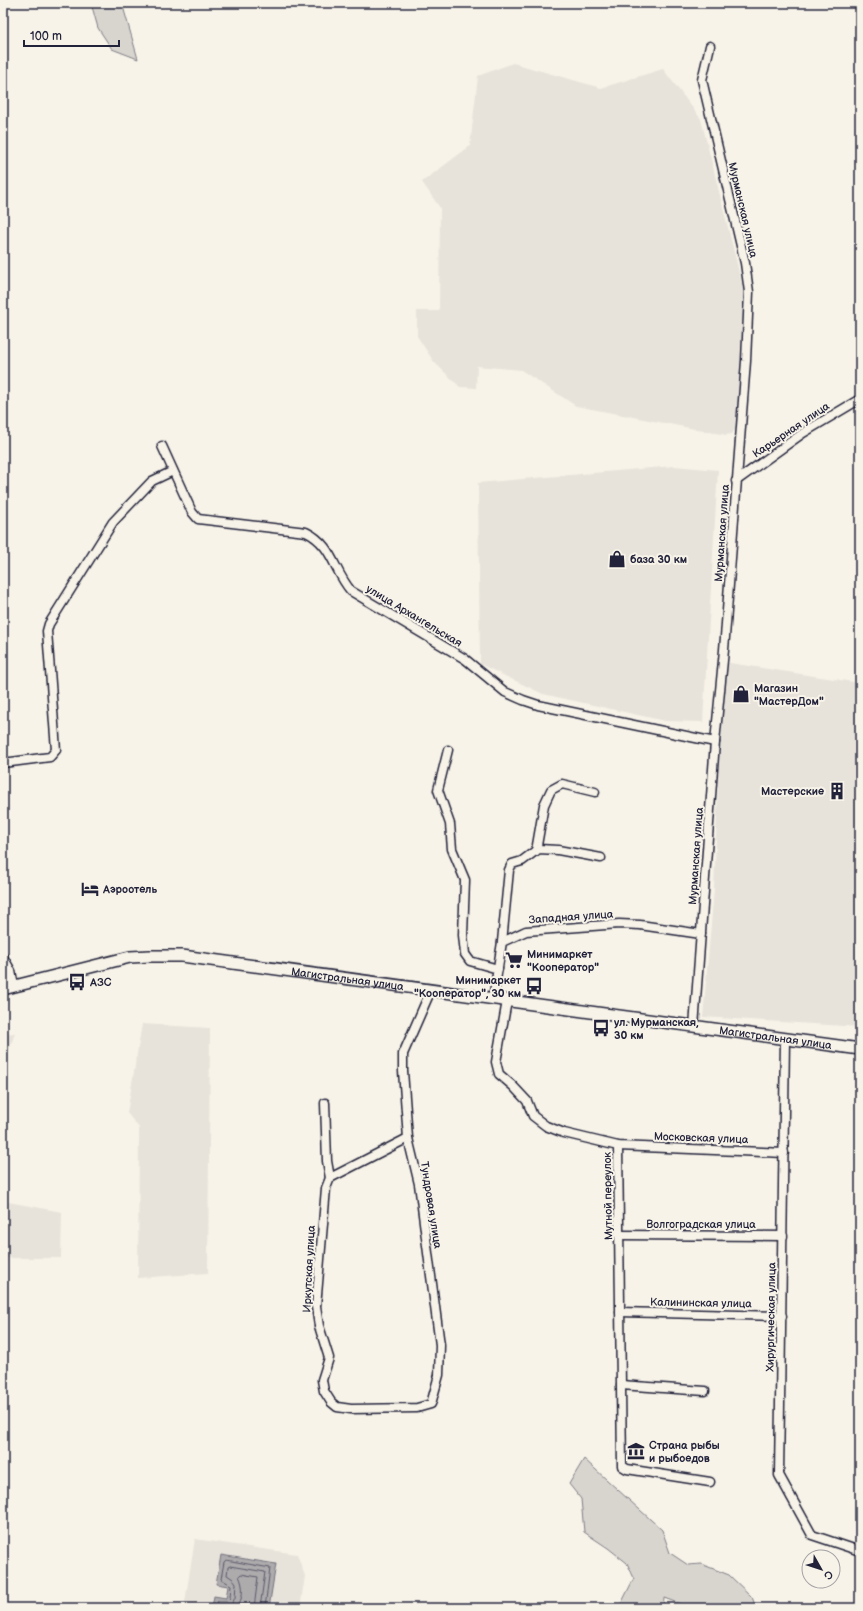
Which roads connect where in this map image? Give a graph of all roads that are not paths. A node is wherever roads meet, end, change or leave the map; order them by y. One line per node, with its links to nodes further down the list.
1 (710, 46): 5 (street, Мурманская улица)
2 (860, 399): 5 (street, Карьерная улица)
3 (162, 446): 4 (street, улица Архангельская)
4 (173, 471): 6 (street, улица Архангельская); 8 (street)
5 (736, 481): 6 (street, Мурманская улица)
6 (715, 742): 12 (street, Мурманская улица)
7 (448, 750): 15 (street)
8 (3, 763)
9 (595, 792): 10 (street)
10 (536, 851): 11 (street); 13 (street)
11 (601, 858)
12 (701, 934): 13 (street, Западная улица); 21 (street, Мурманская улица)
13 (502, 942): 15 (street)
14 (3, 957): 16 (street)
15 (498, 969): 19 (street)
16 (14, 986): 17 (main road, Магистральная улица); 18 (main road, Магистральная улица)
17 (3, 989)
18 (431, 990): 19 (main road, Магистральная улица); 25 (street, Тундровая улица)
19 (493, 999): 20 (main road, Магистральная улица)
20 (507, 1000): 21 (main road, Магистральная улица); 26 (street, Мутной переулок)
21 (694, 1027): 22 (main road, Магистральная улица)
22 (785, 1039): 23 (main road, Магистральная улица); 27 (street, Хирургическая улица)
23 (860, 1049)
24 (326, 1103): 28 (street, Иркутская улица)
25 (408, 1138): 28 (street); 35 (street, Тундровая улица)
26 (618, 1146): 27 (street, Московская улица); 29 (street, Мутной переулок)
27 (784, 1153): 30 (street, Хирургическая улица)
28 (330, 1178): 35 (street, Иркутская улица)
29 (619, 1235): 30 (street, Волгоградская улица); 31 (street, Мутной переулок)
30 (783, 1236): 32 (street, Хирургическая улица)
31 (620, 1312): 32 (street, Калининская улица); 33 (street, Мутной переулок)
32 (782, 1316): 37 (street, Хирургическая улица)
33 (621, 1385): 34 (street); 36 (street, Мутной переулок)
34 (705, 1391)
35 (431, 1404)
36 (710, 1482)
37 (860, 1551)

